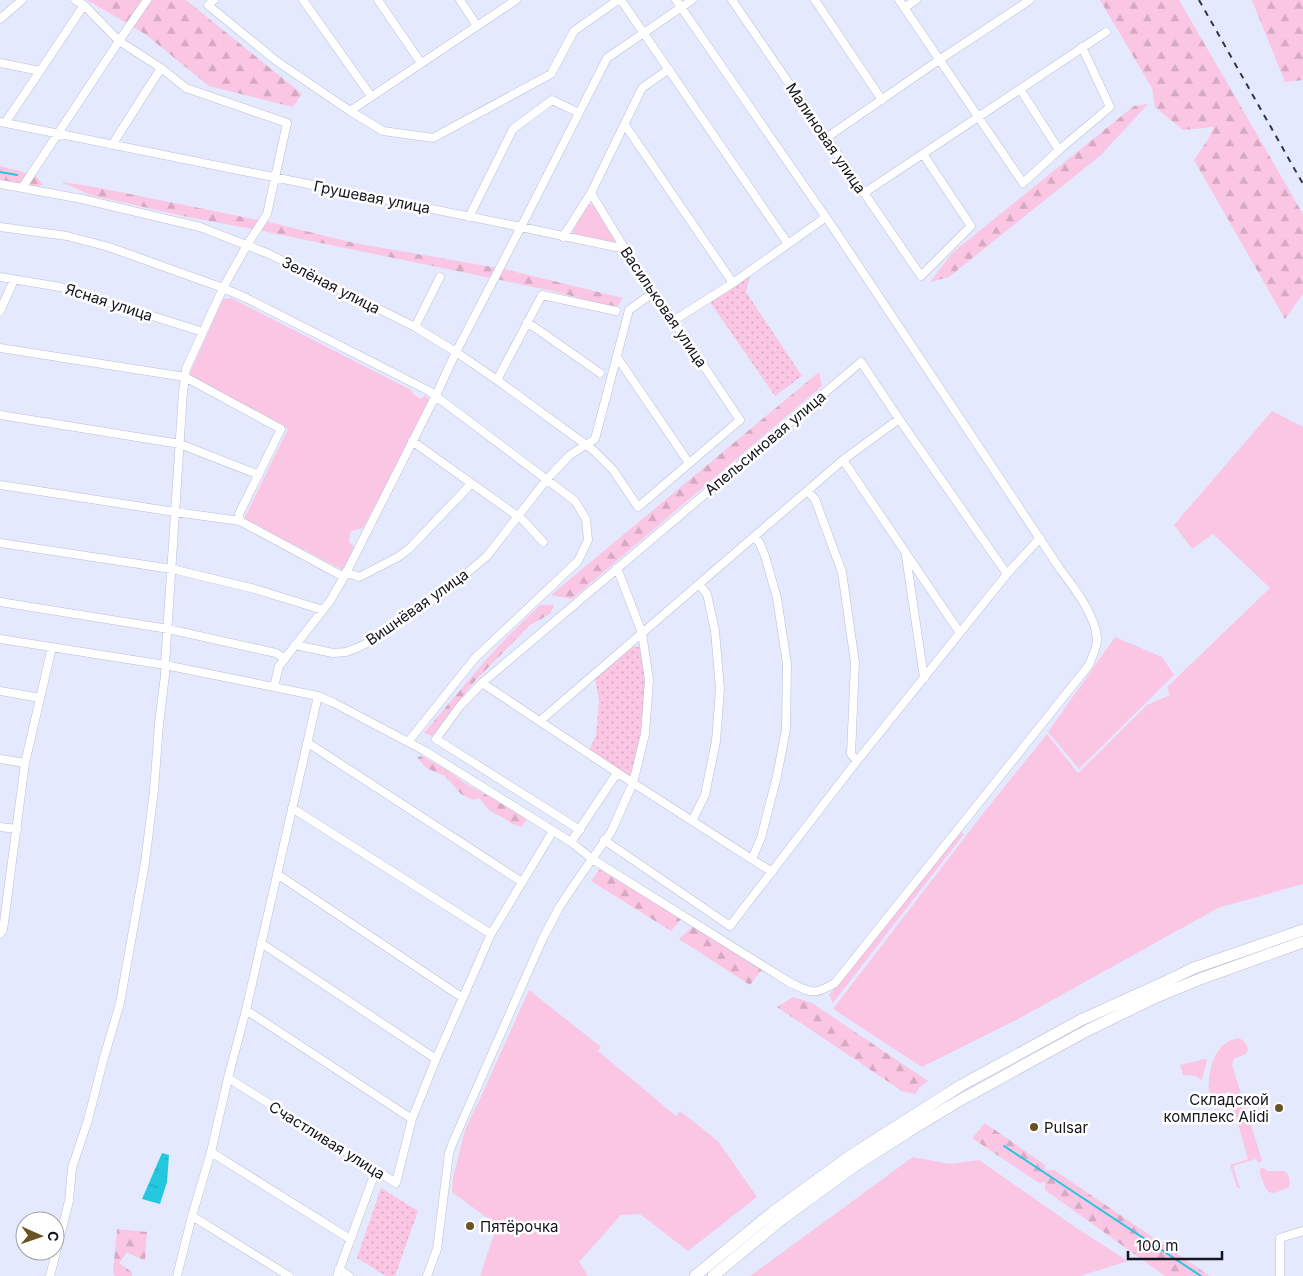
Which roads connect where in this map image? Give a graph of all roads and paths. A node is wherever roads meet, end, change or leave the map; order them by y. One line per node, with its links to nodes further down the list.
1 (22, 0): 19 (street)
2 (76, 0): 17 (street)
3 (148, 0): 23 (street)
4 (303, 0): 32 (street)
5 (378, 0): 27 (street)
6 (460, 0): 20 (street)
7 (516, 0): 20 (street)
8 (619, 0): 21 (street); 34 (street)
9 (692, 0): 16 (street)
10 (732, 0): 40 (street, Малиновая улица)
11 (815, 0): 33 (street)
12 (899, 0): 18 (street)
13 (916, 0): 18 (street)
14 (1030, 0): 25 (street)
15 (208, 2): 34 (street)
16 (679, 3): 21 (street); 50 (street)
17 (84, 6): 23 (street); 30 (street)
18 (904, 8): 25 (street)
19 (0, 19)
20 (477, 26): 27 (street)
21 (643, 32): 29 (street); 35 (street)
22 (1106, 32): 24 (street)
23 (119, 41): 28 (street); 39 (street)
24 (1082, 47): 31 (street); 42 (street)
25 (939, 60): 33 (street); 36 (street)
26 (0, 62): 30 (street)
27 (421, 63): 32 (street)
28 (161, 68): 41 (street); 44 (street)
29 (669, 69): 38 (street); 54 (street)
30 (40, 71): 37 (street)
31 (1020, 89): 36 (street); 42 (street)
32 (371, 96): 34 (street)
33 (882, 100): 40 (street)
34 (350, 111)
35 (579, 113): 49 (street); 52 (street)
36 (978, 117): 42 (street); 43 (street)
37 (3, 122): 39 (street, Грушевая улица)
38 (625, 124): 47 (street); 60 (street)
39 (58, 134): 41 (street, Грушевая улица); 46 (street)
40 (826, 138): 48 (street, Малиновая улица)
41 (112, 144): 44 (street, Грушевая улица)
42 (1059, 150)
43 (923, 154): 48 (street); 48 (street, Малиновая улица)
44 (276, 178): 49 (street, Грушевая улица); 55 (street)
45 (0, 184): 46 (street, Зелёная улица)
46 (22, 188): 55 (street, Зелёная улица)
47 (591, 193): 53 (street); 56 (street, Васильковая улица)
48 (864, 193)
49 (469, 217): 52 (street, Грушевая улица)
50 (826, 217): 54 (street); 92 (street)
51 (0, 227): 61 (street)
52 (521, 227): 53 (street, Грушевая улица); 70 (street)
53 (564, 237): 56 (street, Грушевая улица)
54 (788, 244): 60 (street)
55 (247, 245): 61 (street); 67 (street, Зелёная улица)
56 (625, 250): 62 (street, Васильковая улица)
57 (440, 277): 67 (street)
58 (0, 278): 59 (street, Ясная улица)
59 (14, 280): 63 (street); 68 (street, Ясная улица)
60 (733, 282): 65 (street)
61 (223, 288): 68 (street); 75 (street)
62 (654, 292): 65 (street, Васильковая улица); 71 (street)
63 (0, 311)
64 (616, 311): 66 (street)
65 (673, 321): 82 (street, Васильковая улица)
66 (527, 322): 72 (street); 74 (street)
67 (415, 327): 70 (street, Зелёная улица)
68 (203, 332): 73 (street)
69 (0, 348): 73 (street)
70 (456, 352): 74 (street, Зелёная улица); 75 (street)
71 (616, 357): 80 (street); 82 (street)
72 (600, 373)
73 (185, 377): 79 (street); 83 (street)
74 (497, 380): 80 (street, Зелёная улица)
75 (436, 395): 78 (street); 84 (street)
76 (0, 415): 79 (street)
77 (899, 419): 81 (street); 96 (street, Апельсиновая улица); 98 (street, Апельсиновая улица)
78 (412, 441): 85 (street); 99 (street)
79 (180, 444): 83 (street); 88 (street)
80 (586, 446): 82 (street); 84 (street, Вишнёвая улица)
81 (843, 460): 87 (street); 95 (street)
82 (689, 463)
83 (259, 475): 90 (street)
84 (547, 479): 89 (street, Вишнёвая улица); 118 (street)
85 (471, 484): 89 (street); 99 (street)
86 (0, 485): 88 (street)
87 (807, 491): 91 (street); 121 (street)
88 (175, 512): 90 (street); 97 (street)
89 (517, 517): 94 (street); 107 (street, Вишнёвая улица)
90 (240, 521): 99 (street)
91 (754, 537): 100 (street); 134 (street)
92 (1040, 538): 98 (street); 133 (street)
93 (0, 542): 97 (street)
94 (543, 542)
95 (905, 554): 105 (street); 111 (street)
96 (617, 568): 104 (street); 112 (street, Апельсиновая улица)
97 (172, 569): 102 (street); 103 (street)
98 (1007, 574): 105 (street)
99 (345, 575): 102 (street)
100 (699, 584): 104 (street); 126 (street)
101 (0, 602): 103 (street)
102 (323, 610): 107 (street)
103 (168, 629): 109 (street); 110 (street)
104 (642, 633): 117 (street); 124 (street)
105 (960, 633): 111 (street)
106 (0, 639): 108 (street)
107 (295, 645): 109 (street)
108 (52, 647): 110 (street); 116 (street)
109 (284, 659): 113 (street)
110 (165, 665): 113 (street); 158 (street)
111 (924, 678): 121 (street)
112 (482, 683): 117 (street); 129 (street, Апельсиновая улица)
113 (274, 687): 115 (street)
114 (0, 691): 116 (street)
115 (318, 696): 118 (street); 119 (street)
116 (40, 698): 122 (street)
117 (540, 721): 123 (street)
118 (408, 742): 130 (street)
119 (308, 743): 125 (street); 137 (street)
120 (0, 759): 122 (street)
121 (857, 761): 135 (street)
122 (25, 763): 128 (street)
123 (617, 773): 124 (street); 129 (street)
124 (633, 783): 126 (street); 131 (street)
125 (292, 808): 136 (street); 141 (street)
126 (692, 821): 134 (street)
127 (0, 826): 128 (street)
128 (16, 829): 138 (street)
129 (580, 830): 132 (street)
130 (553, 831): 132 (street); 137 (street, Счастливая улица)
131 (604, 840): 133 (street); 135 (street)
132 (572, 842): 133 (street)
133 (592, 858): 162 (street)
134 (752, 859): 135 (street)
135 (772, 872)
136 (277, 874): 143 (street); 144 (street)
137 (522, 882): 141 (street, Счастливая улица)
138 (4, 896): 140 (street)
139 (1303, 930): 146 (main road)
140 (0, 934)
141 (491, 934): 144 (street, Счастливая улица)
142 (1303, 942): 148 (main road)
143 (261, 943): 145 (street); 147 (street)
144 (463, 998): 147 (street, Счастливая улица)
145 (246, 1010): 149 (street); 150 (street)
146 (1017, 1055): 148 (main road); 163 (main road)
147 (436, 1059): 150 (street, Счастливая улица)
148 (1022, 1066): 164 (main road)
149 (228, 1078): 151 (street); 152 (street, Счастливая улица)
150 (412, 1119): 152 (street, Счастливая улица)
151 (212, 1152): 153 (street); 155 (street)
152 (376, 1170): 155 (street)
153 (192, 1216): 159 (street); 160 (street)
154 (1303, 1231): 157 (street)
155 (350, 1239): 156 (street)
156 (338, 1272): 161 (street)
157 (1279, 1275)
158 (50, 1276)
159 (177, 1276)
160 (290, 1276)
161 (349, 1276)
162 (427, 1276)
163 (695, 1276)
164 (713, 1276)

